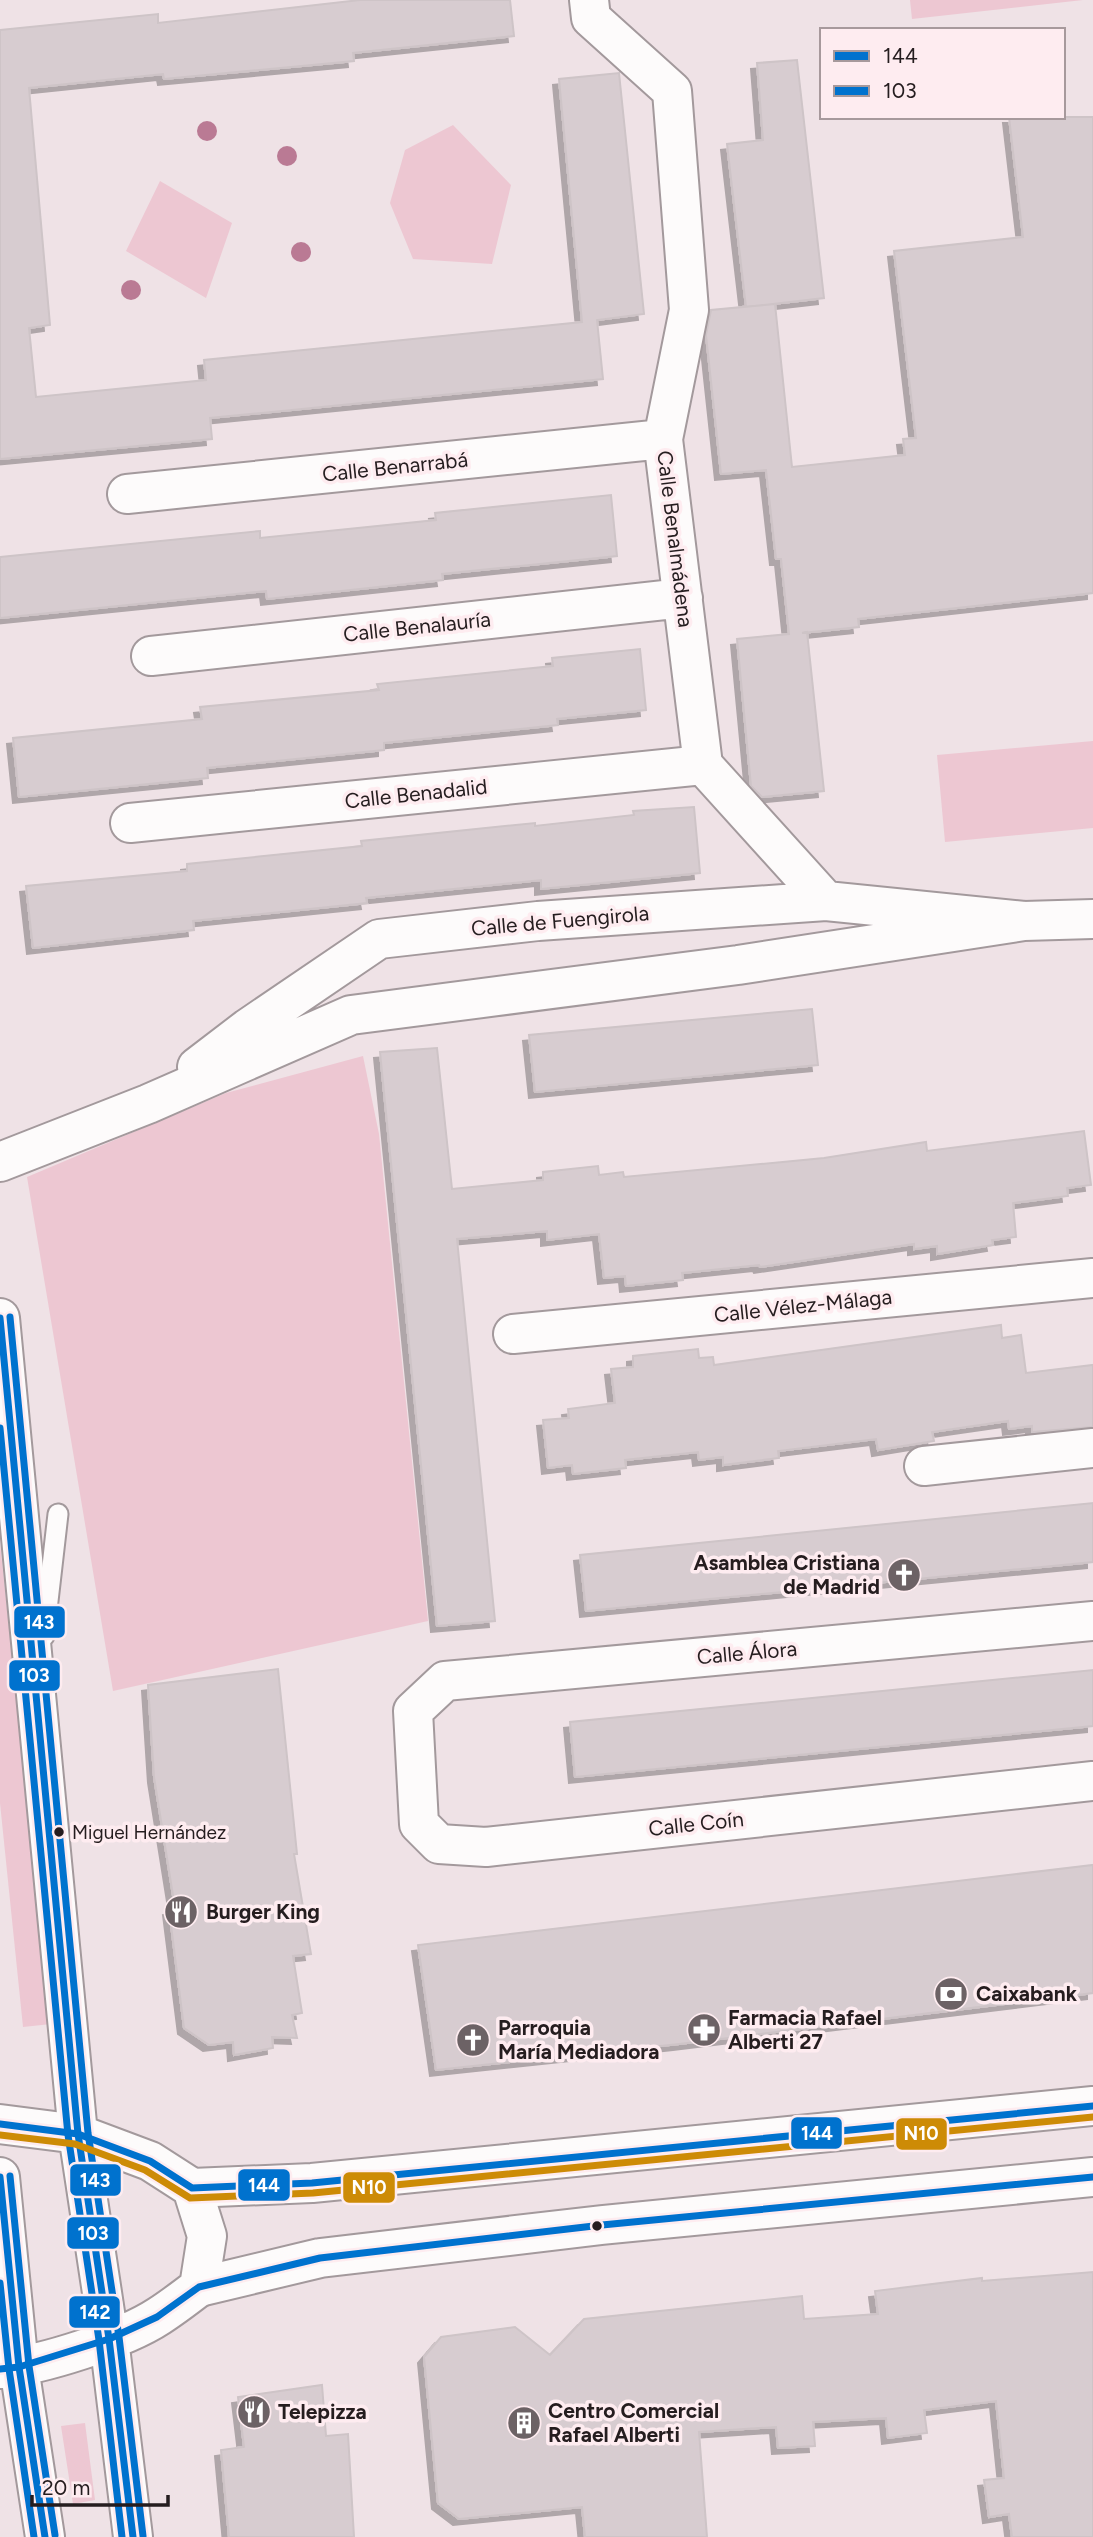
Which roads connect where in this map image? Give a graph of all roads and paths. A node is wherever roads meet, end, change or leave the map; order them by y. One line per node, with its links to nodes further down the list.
1 (589, 0): 2 (street, Calle Benalmádena)
2 (663, 439): 3 (street, Calle Benarrabá); 4 (street, Calle Benalmádena)
3 (127, 494)
4 (683, 598): 5 (street, Calle Benalauría); 6 (street, Calle Benalmádena)
5 (151, 656)
6 (703, 765): 7 (street, Calle Benadalid); 8 (street)
7 (130, 823)
8 (826, 901): 10 (street, Calle de Fuengirola); 11 (street, Calle de Fuengirola)
9 (1093, 919): 10 (street, Calle de Fuengirola)
10 (1024, 921): 11 (street, Calle de Fuengirola)
11 (148, 1104): 12 (street, Calle de Fuengirola)
12 (0, 1162)
13 (1093, 1278): 15 (street, Calle Vélez-Málaga)
14 (0, 1318): 20 (street)
15 (513, 1334)
16 (1093, 1447): 17 (street)
17 (924, 1466)
18 (58, 1514): 20 (lane)
19 (1093, 1621): 21 (street, Calle Álora)
20 (37, 1699): 25 (street)
21 (413, 1711): 22 (street, Calle Coín)
22 (1093, 1781)
23 (1093, 2106): 28 (street)
24 (0, 2124): 25 (street)
25 (78, 2134): 28 (street); 30 (street)
26 (0, 2177): 31 (street)
27 (1093, 2177): 29 (street)
28 (192, 2188): 29 (street)
29 (199, 2287): 30 (street)
30 (109, 2339): 31 (street); 33 (street)
31 (10, 2368): 32 (street)
32 (46, 2537)
33 (133, 2537)

